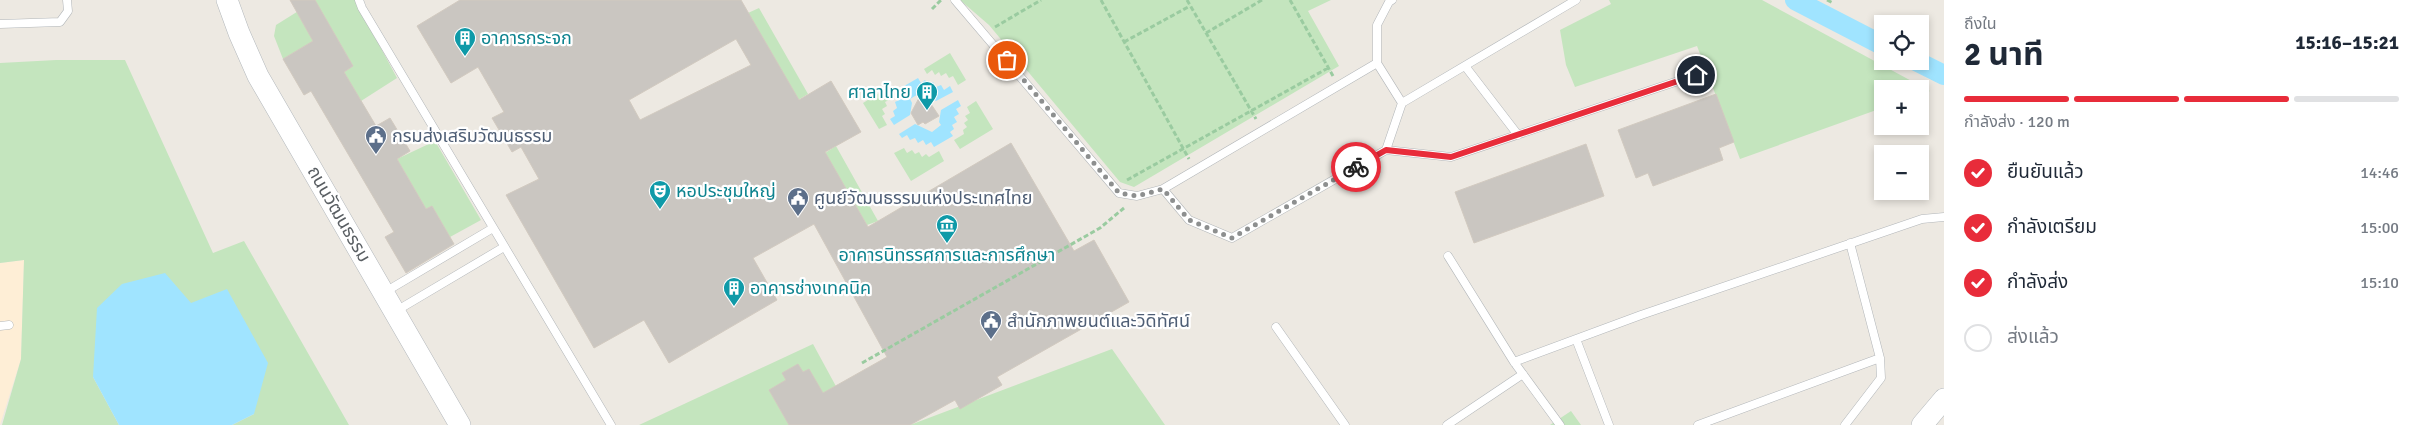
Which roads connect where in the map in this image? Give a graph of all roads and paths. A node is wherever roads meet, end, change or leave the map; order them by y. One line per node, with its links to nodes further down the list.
1 (68, 0): 19 (lane)
2 (227, 0): 22 (street, ถนนวัฒนธรรม)
3 (243, 0): 22 (street)
4 (359, 0): 41 (lane)
5 (941, 0): 17 (path)
6 (955, 0): 39 (lane)
7 (1041, 0): 20 (path)
8 (1101, 0): 24 (path)
9 (1187, 0): 16 (path)
10 (1262, 0): 21 (path)
11 (1290, 0): 27 (path)
12 (1392, 0): 25 (lane)
13 (1576, 0): 26 (lane)
14 (1827, 0): 15 (path)
15 (1832, 3)
16 (1190, 6): 21 (path); 24 (path)
17 (932, 8)
18 (989, 20): 20 (path)
19 (0, 24)
20 (995, 27): 23 (path)
21 (1206, 33): 31 (path)
22 (239, 34): 45 (street, ถนนวัฒนธรรม)
23 (1001, 35)
24 (1124, 42): 34 (path)
25 (1377, 63): 29 (lane); 30 (lane)
26 (1465, 66): 30 (lane); 33 (lane)
27 (1328, 68): 29 (path); 31 (path)
28 (1696, 75): 33 (lane)
29 (1338, 86): 32 (lane)
30 (1402, 103): 35 (lane)
31 (1252, 111): 32 (path); 34 (path)
32 (1263, 130): 36 (lane)
33 (1518, 135): 35 (lane)
34 (1184, 150): 36 (path); 37 (path)
35 (1386, 150): 38 (lane)
36 (1195, 170): 38 (lane)
37 (1124, 177)
38 (1163, 189): 39 (lane)
39 (1137, 196): 53 (path)
40 (1944, 217): 42 (lane)
41 (492, 228): 43 (lane); 45 (lane)
42 (1850, 243): 50 (lane); 51 (lane)
43 (504, 247): 46 (lane); 57 (lane)
44 (1448, 256): 52 (lane)
45 (385, 292): 46 (street, ถนนวัฒนธรรม)
46 (396, 312): 56 (street, ถนนวัฒนธรรม)
47 (9, 325): 48 (lane)
48 (0, 326)
49 (1276, 327): 58 (lane)
50 (1576, 339): 52 (lane); 61 (lane)
51 (1880, 358): 62 (lane); 63 (lane)
52 (1514, 362): 54 (lane)
53 (862, 363)
54 (1523, 374): 59 (lane); 60 (lane)
55 (1944, 398): 64 (street)
56 (460, 425)
57 (611, 425)
58 (1345, 425)
59 (1447, 425)
60 (1560, 425)
61 (1609, 425)
62 (1698, 425)
63 (1845, 425)
64 (1922, 425)

